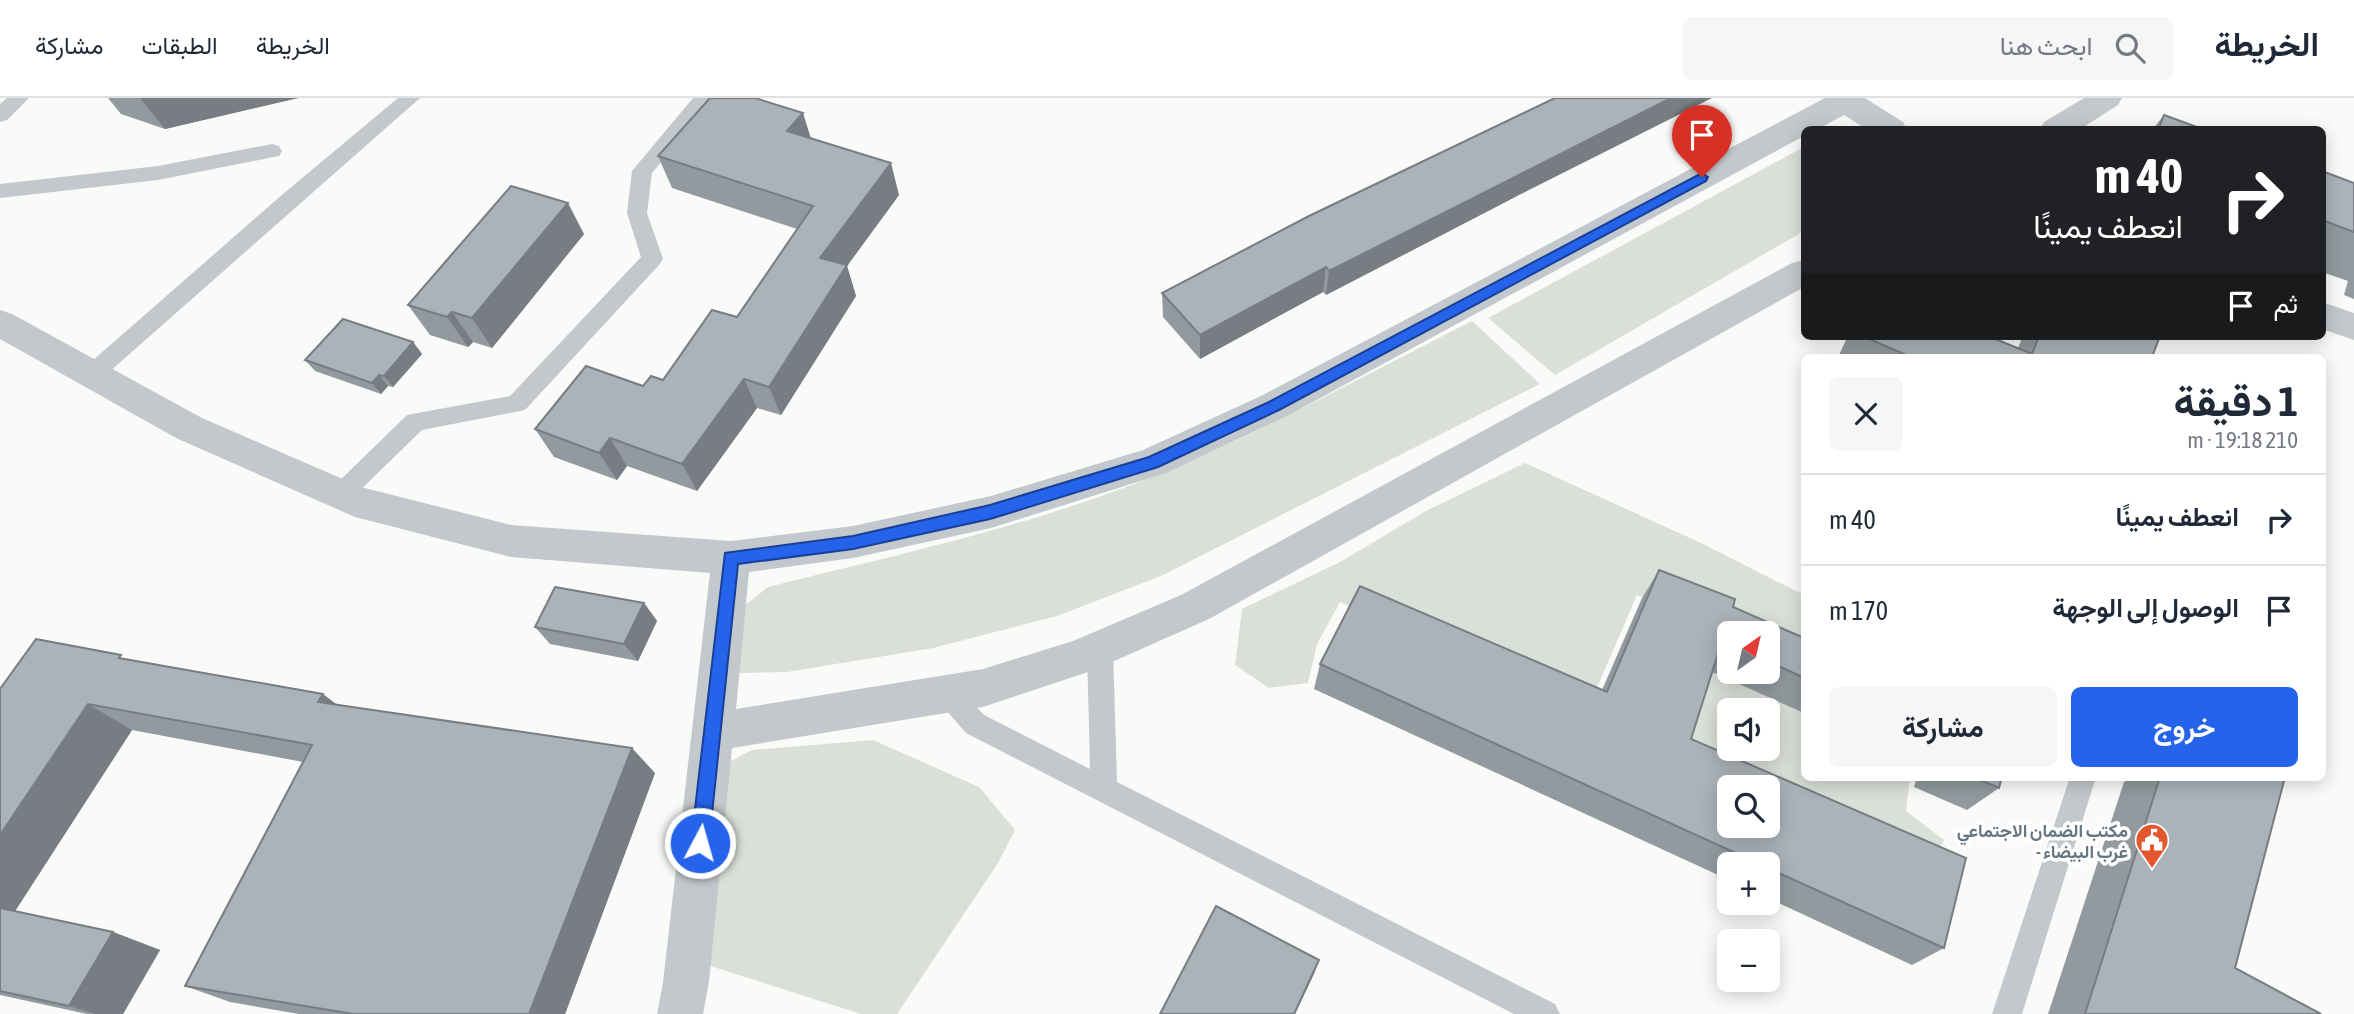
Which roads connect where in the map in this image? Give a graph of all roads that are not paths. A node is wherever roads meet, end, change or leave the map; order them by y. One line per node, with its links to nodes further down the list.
1 (19, 98): 6 (lane)
2 (410, 98): 15 (lane)
3 (704, 98): 16 (lane)
4 (2107, 98): 8 (street)
5 (1847, 99): 7 (street); 17 (street)
6 (0, 115)
7 (1886, 126)
8 (2062, 126)
9 (272, 151): 10 (lane)
10 (0, 191)
11 (1801, 274): 18 (street)
12 (2326, 316): 14 (street)
13 (0, 323): 15 (street)
14 (2354, 327)
15 (92, 374): 16 (street)
16 (340, 495): 17 (street)
17 (731, 558): 20 (street)
18 (1100, 649): 19 (street); 22 (lane)
19 (948, 694): 20 (street); 22 (lane)
20 (712, 732): 23 (street)
21 (2082, 781): 25 (lane)
22 (1104, 789): 24 (lane)
23 (680, 1014)
24 (1545, 1014)
25 (2007, 1014)

